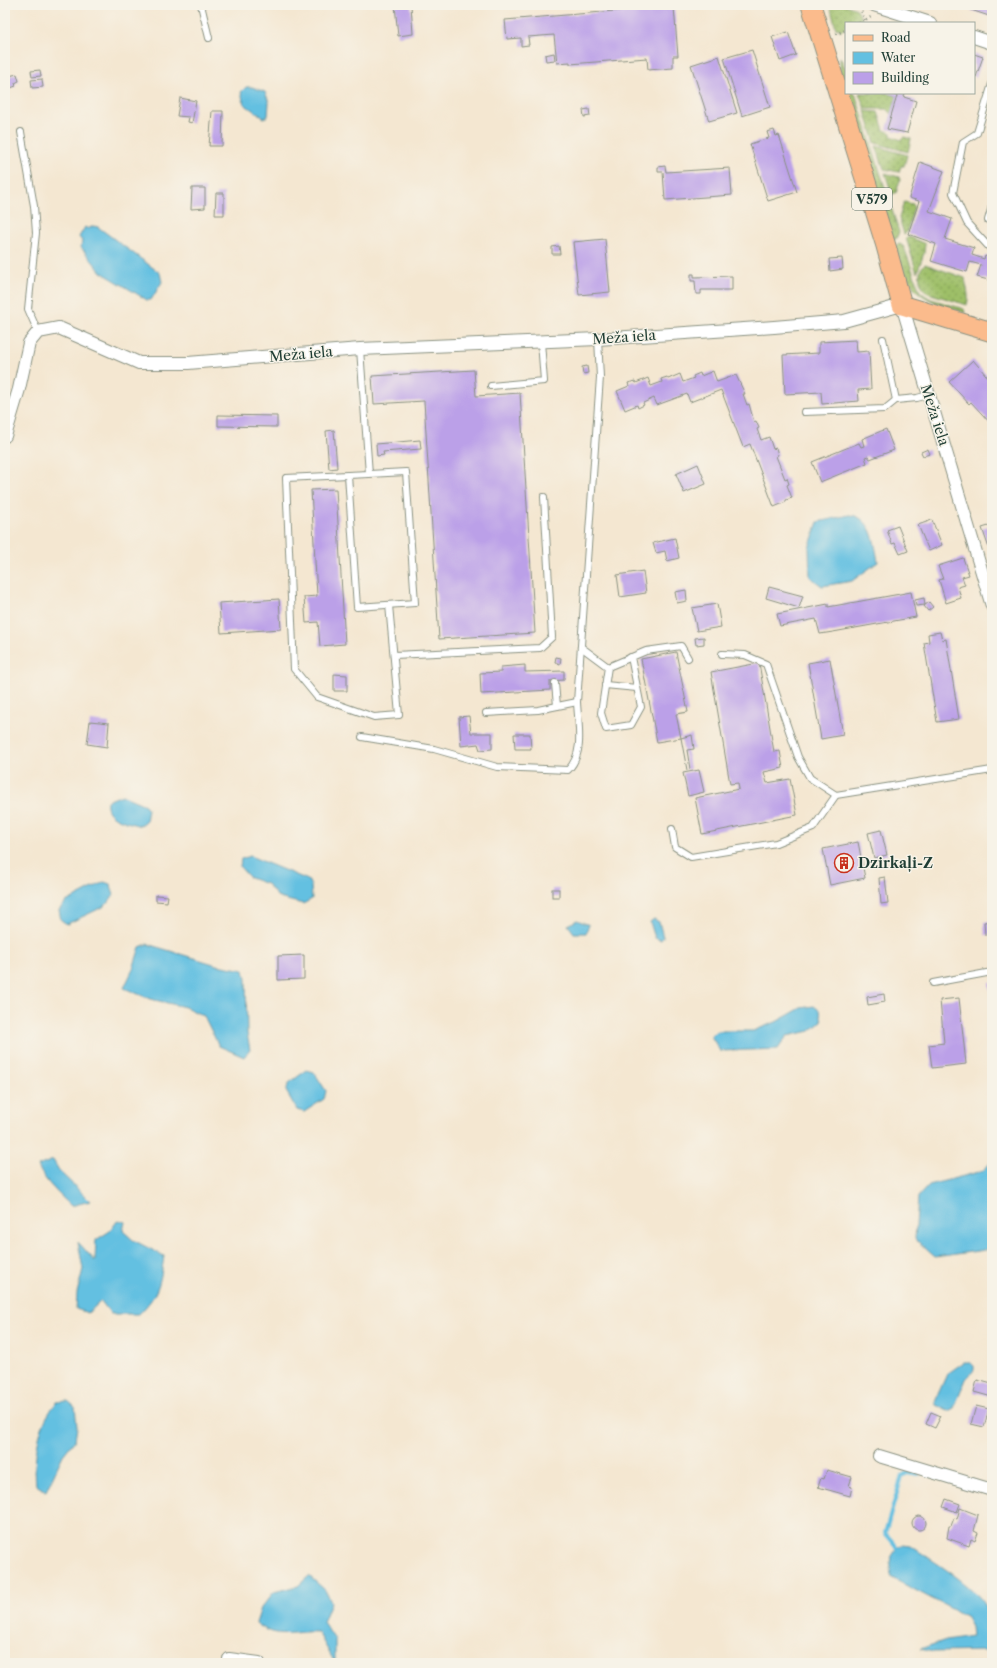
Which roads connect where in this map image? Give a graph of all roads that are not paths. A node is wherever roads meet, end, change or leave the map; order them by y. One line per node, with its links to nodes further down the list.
1 (201, 5): 6 (lane)
2 (811, 5): 13 (main road, V579)
3 (874, 5): 4 (street)
4 (927, 22)
5 (975, 37): 7 (street)
6 (209, 38)
7 (992, 43)
8 (992, 84): 12 (lane)
9 (21, 132): 14 (lane)
10 (992, 206): 11 (lane)
11 (992, 221)
12 (992, 248)
13 (902, 305): 15 (main road); 16 (street, Meža iela); 21 (street, Meža iela)
14 (38, 332): 19 (street, Meža iela); 24 (street)
15 (992, 332)
16 (598, 339): 18 (street, Meža iela); 30 (lane)
17 (883, 339): 22 (lane)
18 (541, 342): 19 (street, Meža iela); 20 (lane)
19 (360, 349): 25 (lane)
20 (491, 386)
21 (928, 395): 22 (lane); 29 (street, Meža iela)
22 (896, 400): 23 (lane)
23 (804, 412)
24 (5, 436)
25 (369, 474): 26 (lane); 28 (lane)
26 (348, 475): 28 (lane); 32 (lane)
27 (544, 497): 32 (lane)
28 (389, 605): 32 (lane)
29 (992, 606)
30 (581, 647): 35 (lane); 39 (lane)
31 (722, 654): 44 (lane)
32 (394, 655)
33 (631, 657): 34 (lane); 35 (lane); 38 (lane)
34 (688, 658)
35 (608, 667): 37 (lane)
36 (555, 683): 40 (lane)
37 (605, 685): 38 (lane); 38 (lane)
38 (637, 688)
39 (577, 702): 40 (lane); 42 (lane)
40 (557, 706): 41 (lane)
41 (486, 713)
42 (362, 737)
43 (992, 770): 44 (lane)
44 (836, 795): 45 (lane)
45 (672, 828)
46 (992, 972): 47 (lane)
47 (933, 983)
48 (879, 1456): 49 (street)
49 (992, 1490)
50 (229, 1659): 51 (street)
51 (259, 1663)

